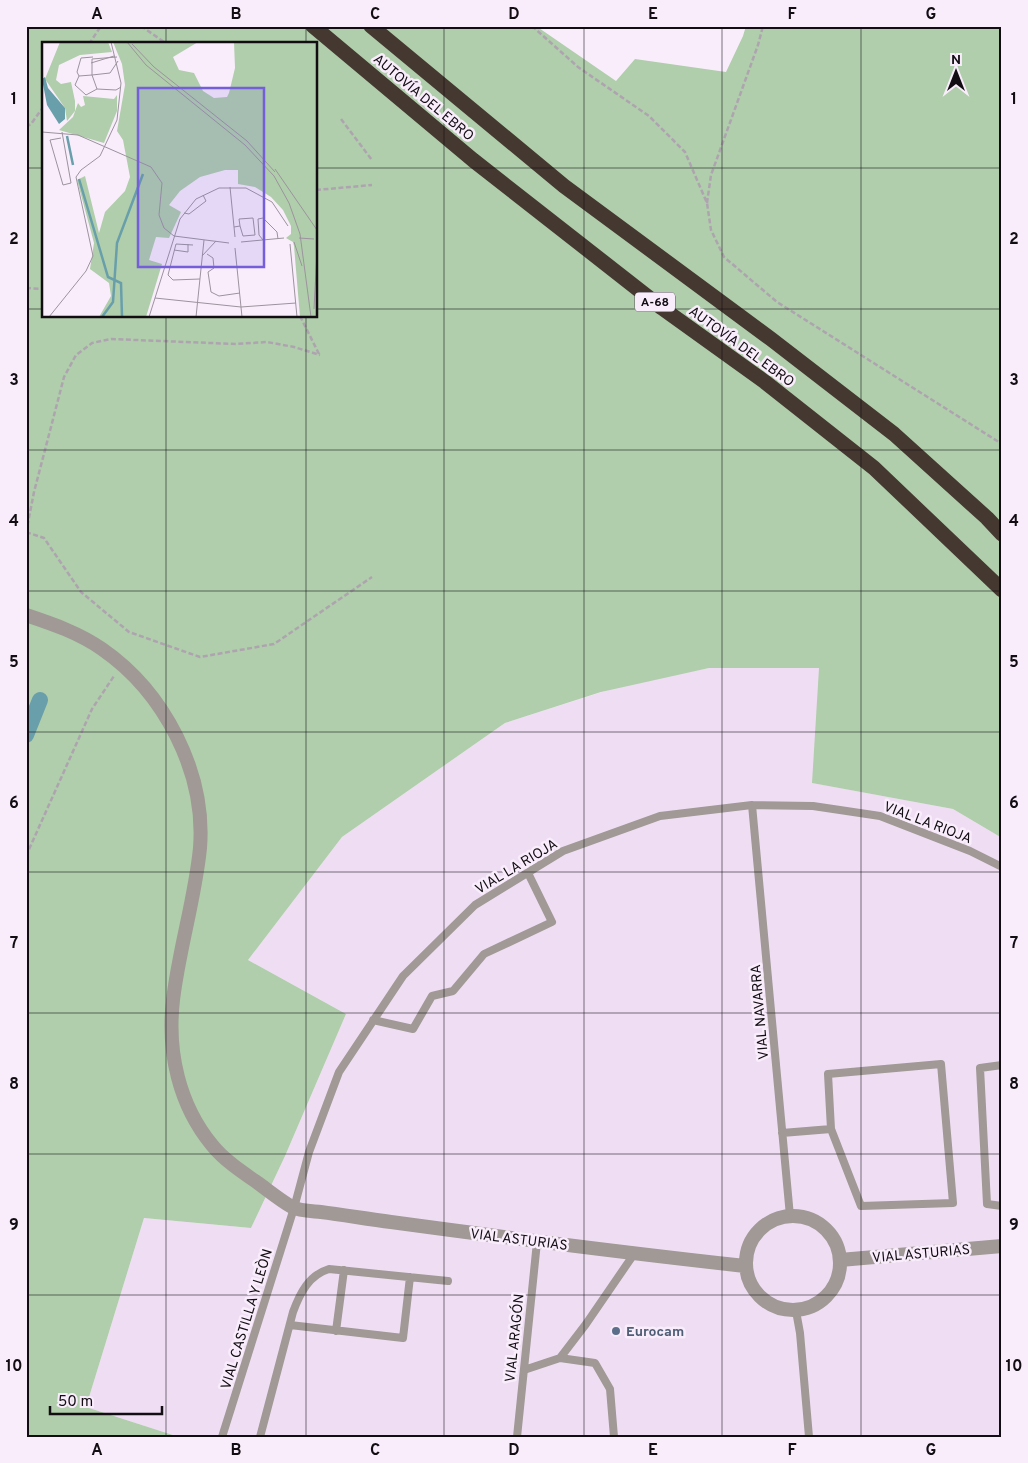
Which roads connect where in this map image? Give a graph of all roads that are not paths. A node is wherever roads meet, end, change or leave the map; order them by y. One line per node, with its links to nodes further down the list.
1 (313, 26): 4 (highway, AUTOVÍA DEL EBRO / A-68)
2 (371, 26): 3 (highway, AUTOVÍA DEL EBRO / A-68)
3 (1002, 534)
4 (999, 588)
5 (26, 615): 14 (street)
6 (752, 805): 7 (lane, VIAL LA RIOJA); 8 (lane, VIAL LA RIOJA); 12 (lane, VIAL NAVARRA)
7 (1002, 867)
8 (528, 873): 9 (lane, VIAL LA RIOJA); 9 (lane)
9 (373, 1020): 14 (lane, VIAL LA RIOJA)
10 (1002, 1065): 13 (lane)
11 (831, 1129): 11 (lane); 12 (lane)
12 (782, 1133): 15 (lane, VIAL NAVARRA)
13 (1002, 1206)
14 (294, 1208): 16 (street, VIAL ASTURIAS); 29 (lane, VIAL CASTILLA Y LEÒN)
15 (790, 1216): 19 (street); 20 (street)
16 (537, 1242): 18 (street, VIAL ASTURIAS); 28 (lane, VIAL ARAGÓN)
17 (1002, 1246): 19 (street, VIAL ASTURIAS)
18 (634, 1254): 20 (street, VIAL ASTURIAS); 27 (lane)
19 (840, 1260): 24 (street)
20 (745, 1266): 24 (street)
21 (344, 1270): 22 (lane); 25 (lane); 26 (lane)
22 (410, 1277): 23 (lane); 26 (lane)
23 (448, 1281)
24 (796, 1311): 33 (lane)
25 (290, 1325): 26 (lane); 30 (lane)
26 (336, 1331)
27 (560, 1358): 28 (lane); 32 (lane)
28 (524, 1370): 31 (lane, VIAL ARAGÓN)
29 (222, 1437)
30 (260, 1437)
31 (516, 1437)
32 (614, 1437)
33 (809, 1437)

